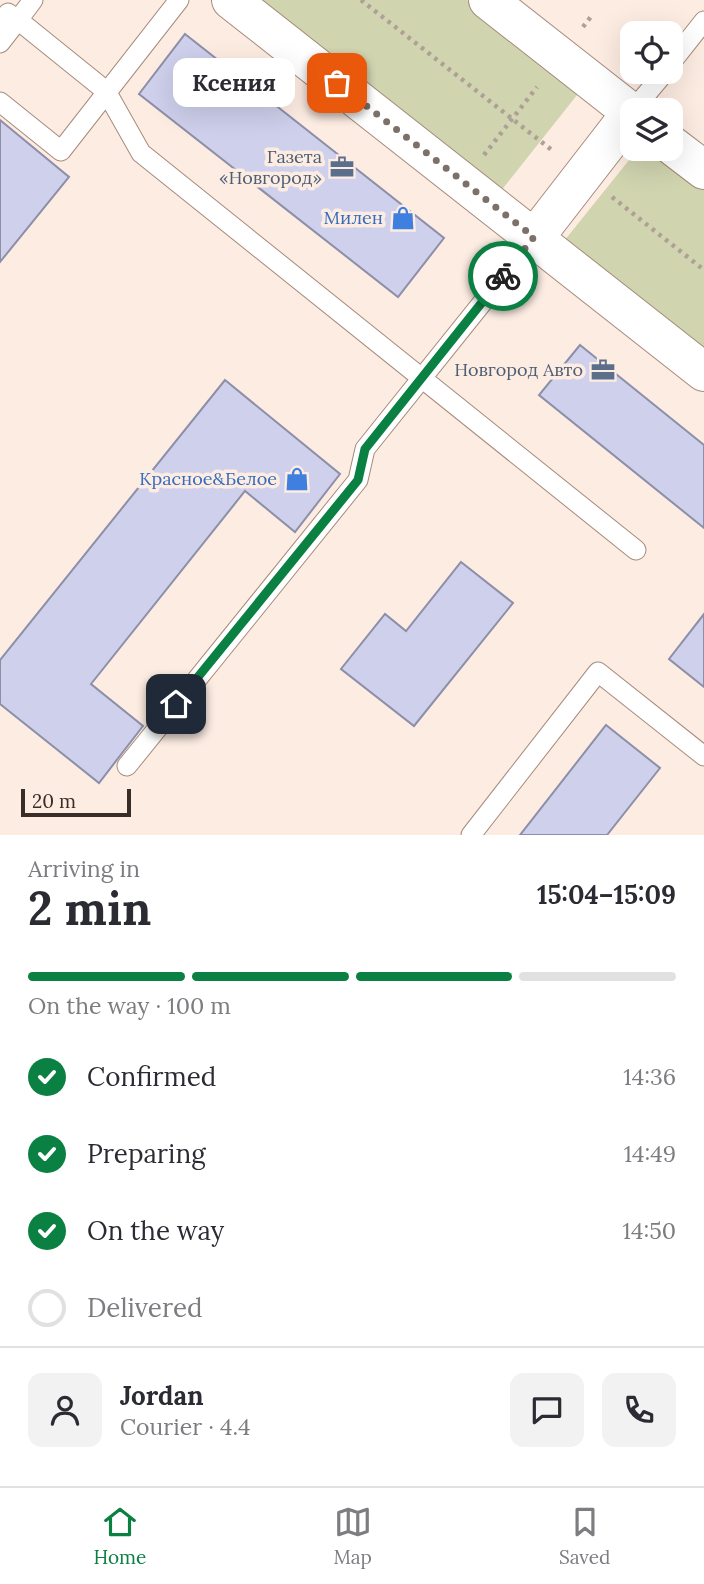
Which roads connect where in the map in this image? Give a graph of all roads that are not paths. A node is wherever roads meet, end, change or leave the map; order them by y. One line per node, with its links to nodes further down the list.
1 (33, 0): 6 (lane)
2 (178, 0): 11 (lane)
3 (231, 0): 18 (main road)
4 (488, 0): 14 (main road)
5 (0, 6): 6 (lane)
6 (9, 19): 8 (lane); 11 (lane)
7 (704, 21): 9 (lane)
8 (0, 43)
9 (683, 48)
10 (654, 84): 12 (lane)
11 (106, 92): 13 (lane); 20 (lane)
12 (643, 98)
13 (0, 102)
14 (620, 103)
15 (620, 127): 18 (main road)
16 (683, 154): 17 (main road)
17 (704, 170)
18 (534, 237): 19 (main road); 20 (lane)
19 (704, 372)
20 (422, 377): 21 (lane); 23 (lane)
21 (636, 550)
22 (704, 756): 24 (lane)
23 (127, 766)
24 (471, 835)

